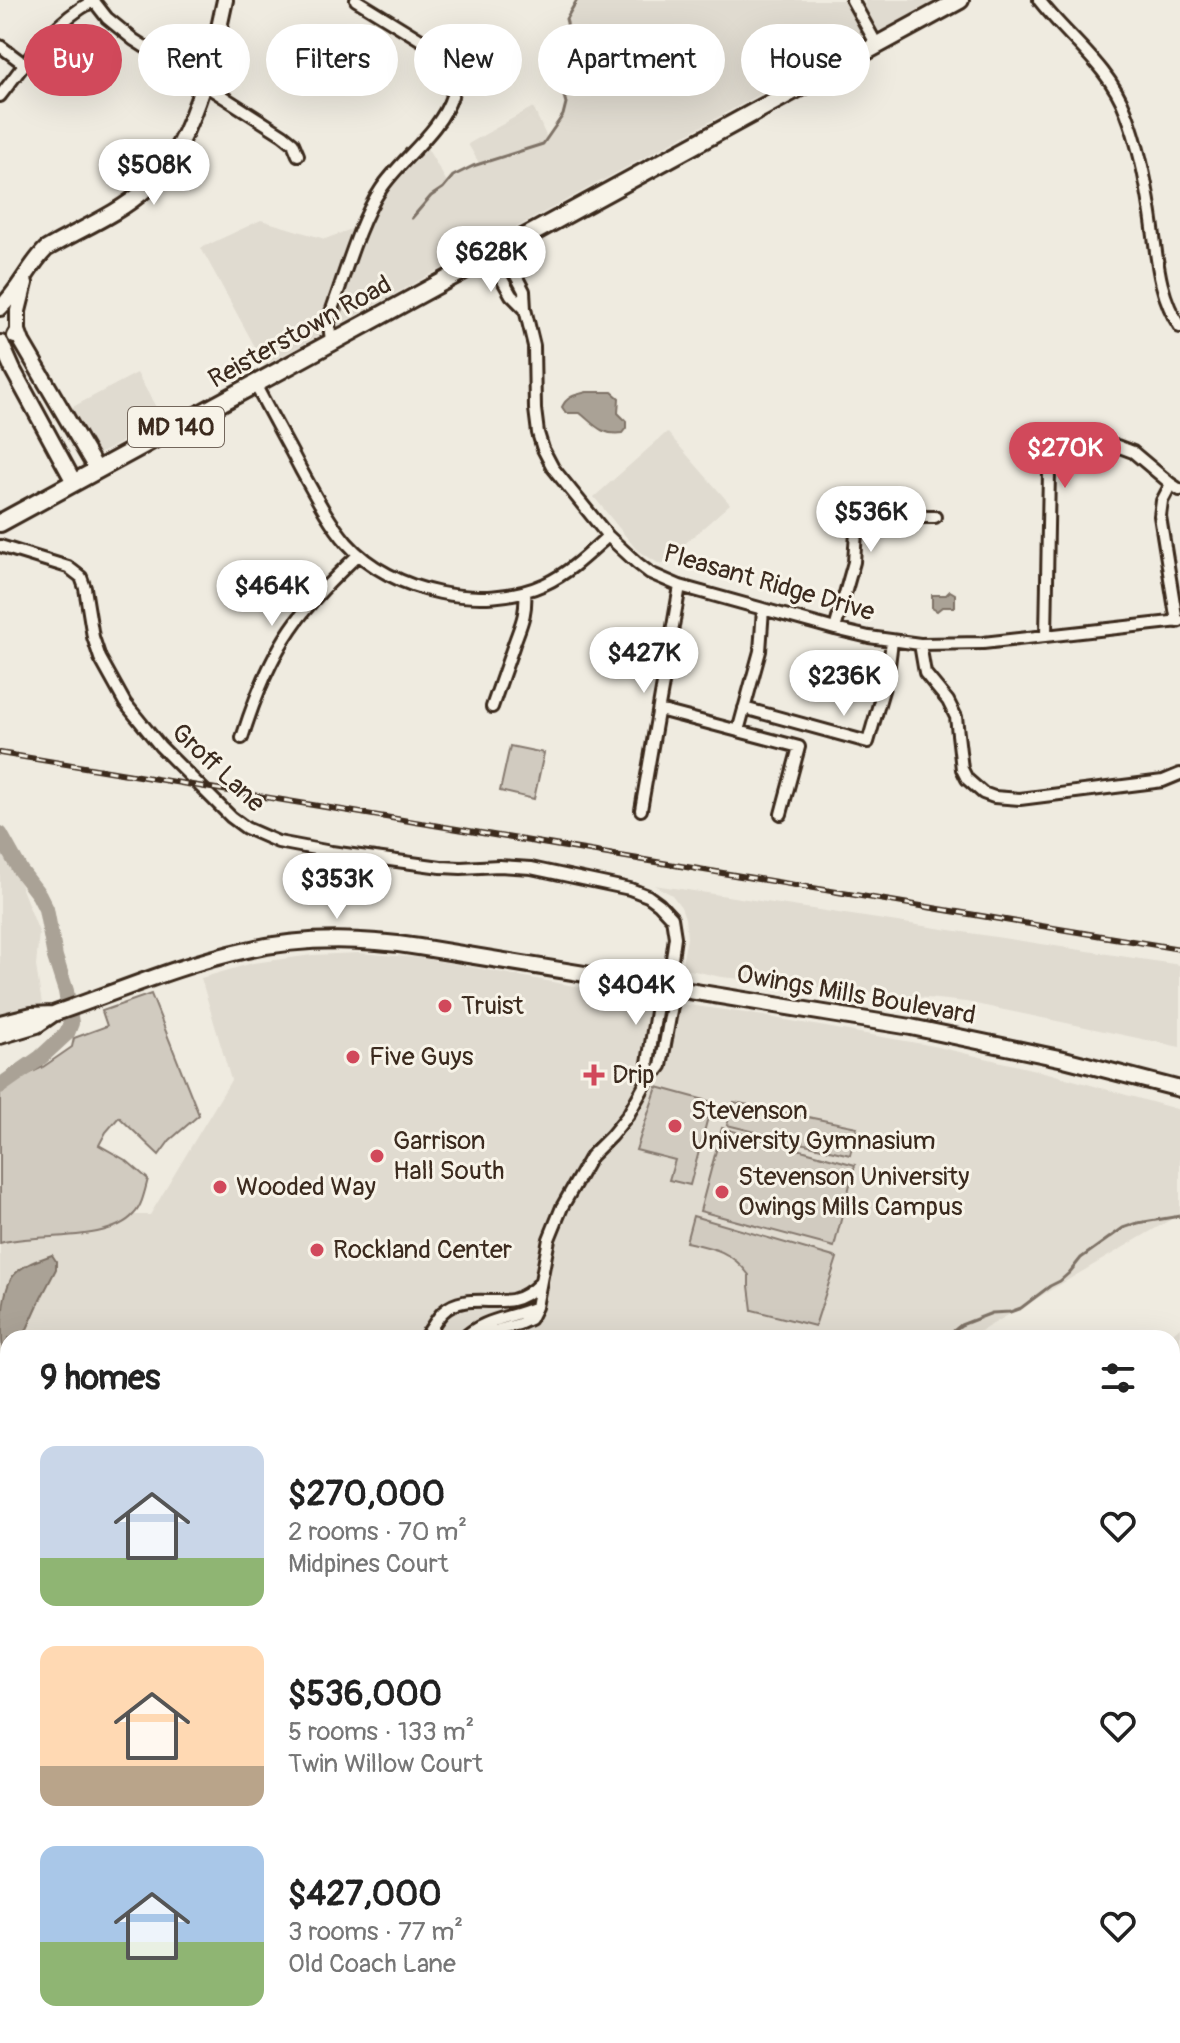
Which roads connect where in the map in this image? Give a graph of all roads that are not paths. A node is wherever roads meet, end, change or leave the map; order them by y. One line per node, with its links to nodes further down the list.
1 (225, 0): 8 (main road)
2 (356, 0): 22 (street)
3 (852, 0): 10 (street)
4 (960, 0): 10 (main road, Reisterstown Road / MD 140)
5 (1039, 0): 21 (street)
6 (93, 1): 7 (street); 9 (street)
7 (59, 24)
8 (220, 24)
9 (138, 42)
10 (877, 45): 17 (main road, Reisterstown Road / MD 140)
11 (0, 46): 12 (street)
12 (24, 64): 13 (street)
13 (0, 96)
14 (197, 96): 18 (main road)
15 (222, 96): 16 (street)
16 (298, 155)
17 (496, 252): 22 (main road, Reisterstown Road / MD 140); 30 (street, Pleasant Ridge Drive)
18 (26, 275): 19 (main road); 20 (main road)
19 (0, 309): 20 (main road)
20 (18, 326): 23 (main road); 25 (main road)
21 (1180, 327)
22 (331, 341): 24 (main road, Reisterstown Road / MD 140)
23 (0, 342): 26 (main road)
24 (255, 384): 25 (main road, Reisterstown Road / MD 140); 32 (street)
25 (97, 470): 26 (main road, Reisterstown Road / MD 140)
26 (74, 482): 29 (main road, Reisterstown Road / MD 140)
27 (1175, 487): 36 (street); 38 (street)
28 (935, 517): 37 (street)
29 (0, 523)
30 (608, 536): 33 (street, Pleasant Ridge Drive); 34 (street)
31 (0, 546): 49 (street, Groff Lane)
32 (358, 555): 34 (street); 45 (street)
33 (680, 586): 35 (street, Pleasant Ridge Drive); 43 (street)
34 (525, 592): 41 (street)
35 (763, 609): 37 (street, Pleasant Ridge Drive); 42 (street)
36 (1178, 621): 38 (street, Pleasant Ridge Drive)
37 (835, 629): 39 (street, Pleasant Ridge Drive)
38 (1046, 636): 40 (street, Pleasant Ridge Drive)
39 (892, 641): 40 (street, Pleasant Ridge Drive); 42 (street)
40 (920, 644): 46 (street)
41 (492, 707)
42 (744, 708): 44 (street)
43 (659, 710): 44 (street); 47 (street)
44 (738, 731): 48 (street)
45 (242, 738)
46 (1180, 774)
47 (641, 810)
48 (781, 814)
49 (668, 988): 50 (main road, Owings Mills Boulevard); 53 (street); 54 (street); 56 (main road, Owings Mills Boulevard)
50 (53, 1014): 51 (main road, Owings Mills Boulevard); 52 (main road, Owings Mills Boulevard)
51 (0, 1023)
52 (0, 1036)
53 (651, 1043): 54 (street); 55 (street)
54 (665, 1046): 55 (street)
55 (651, 1074): 57 (street)
56 (1180, 1089)
57 (540, 1283): 58 (street); 59 (street)
58 (536, 1307): 60 (street); 61 (street)
59 (430, 1330)
60 (472, 1330)
61 (498, 1330)

